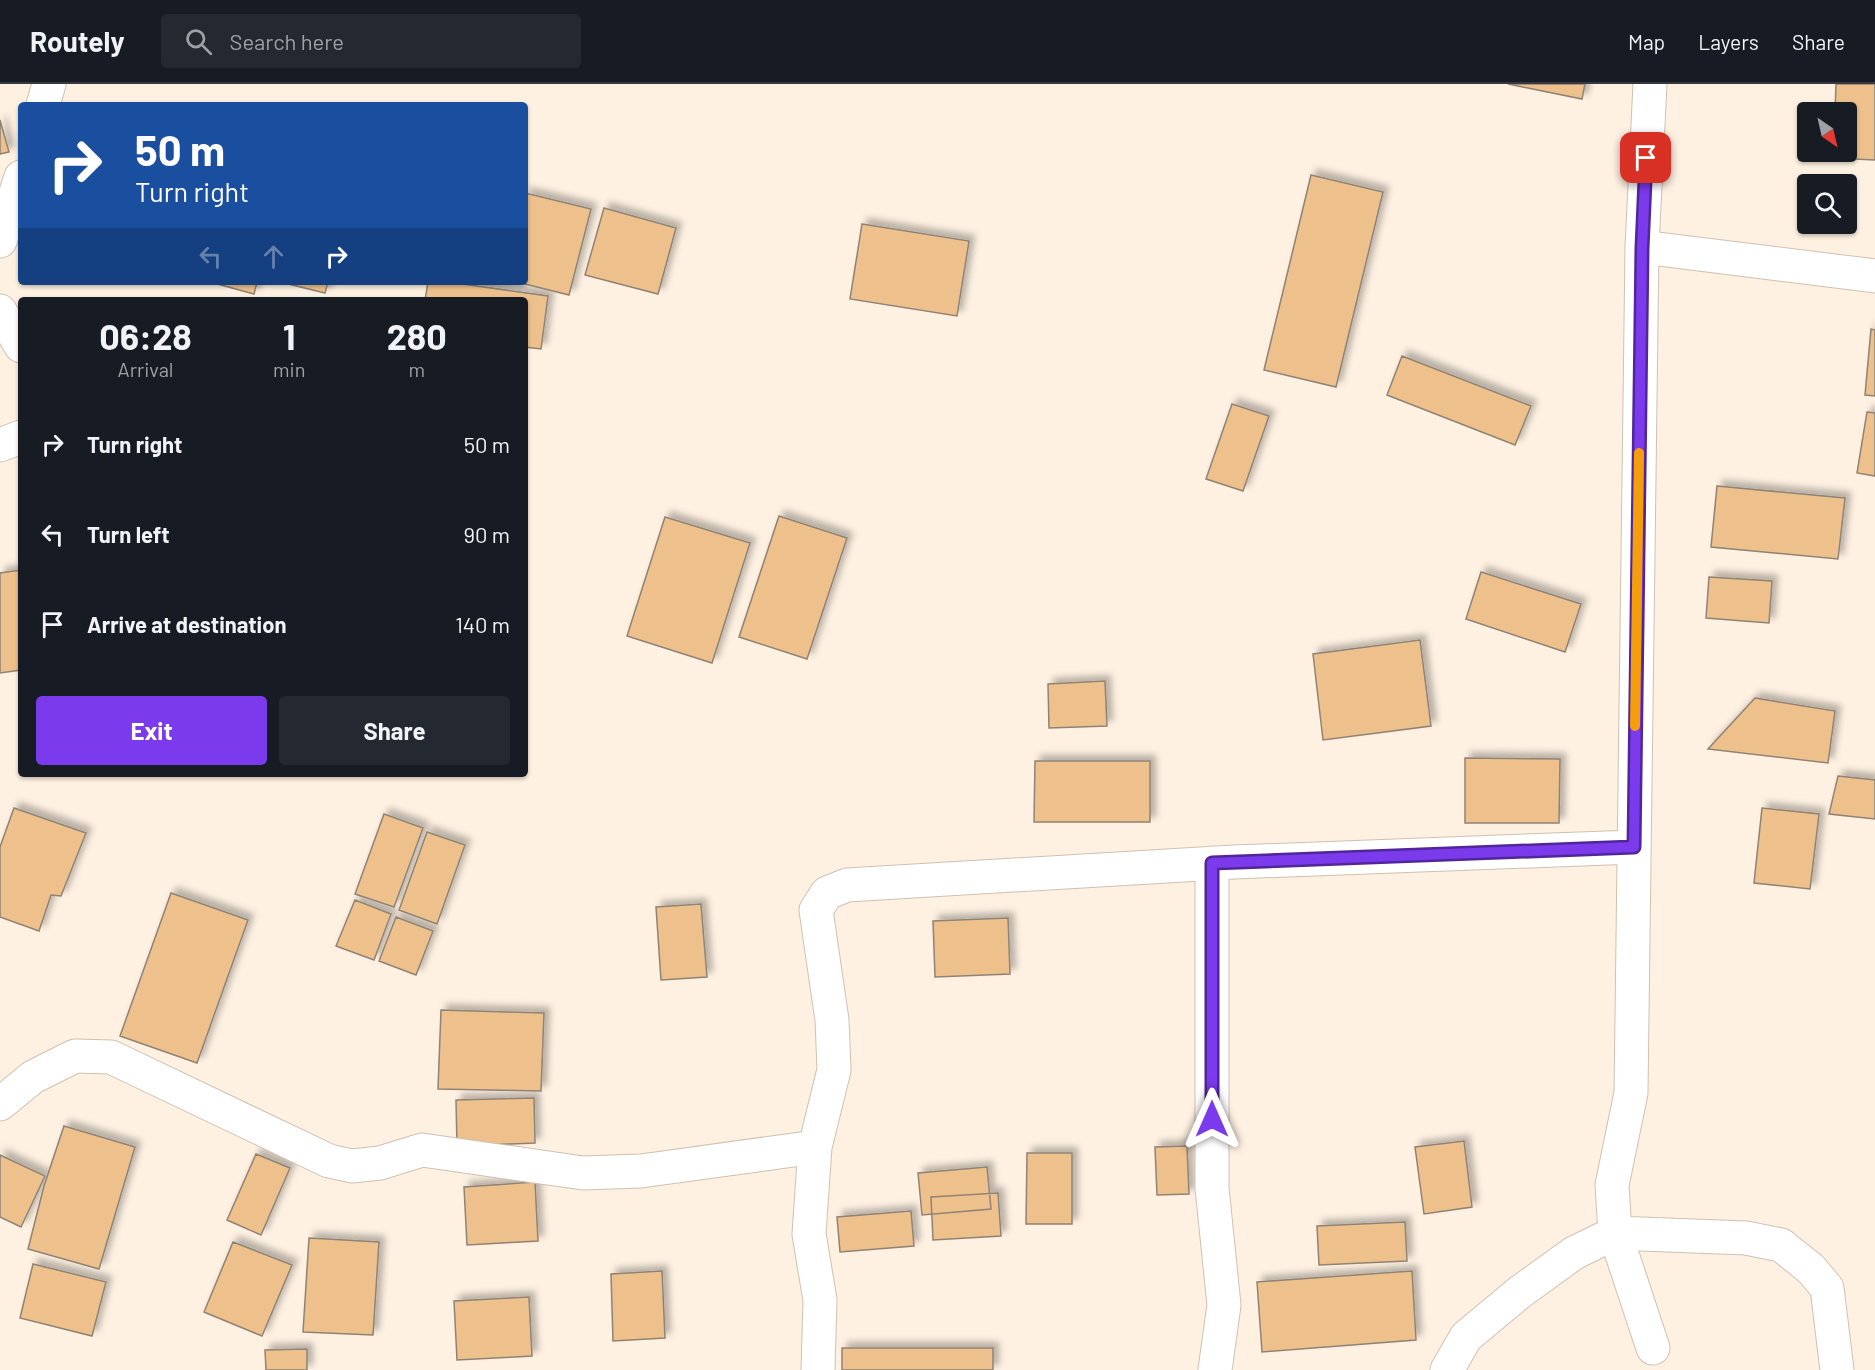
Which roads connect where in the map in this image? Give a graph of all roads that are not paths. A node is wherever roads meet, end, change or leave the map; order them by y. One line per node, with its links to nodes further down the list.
1 (49, 84): 3 (street)
2 (1650, 84): 6 (street)
3 (44, 102)
4 (18, 186): 5 (street)
5 (0, 241)
6 (1642, 248): 7 (street); 12 (street)
7 (1875, 276)
8 (0, 310): 9 (street)
9 (18, 341)
10 (18, 438): 11 (street)
11 (0, 445)
12 (1634, 847): 13 (street); 16 (street)
13 (1212, 863): 15 (street); 19 (street)
14 (0, 1104): 15 (street)
15 (815, 1147): 18 (street)
16 (1615, 1233): 17 (street); 20 (street); 21 (street)
17 (1653, 1348)
18 (818, 1370)
19 (1215, 1370)
20 (1447, 1370)
21 (1837, 1370)

